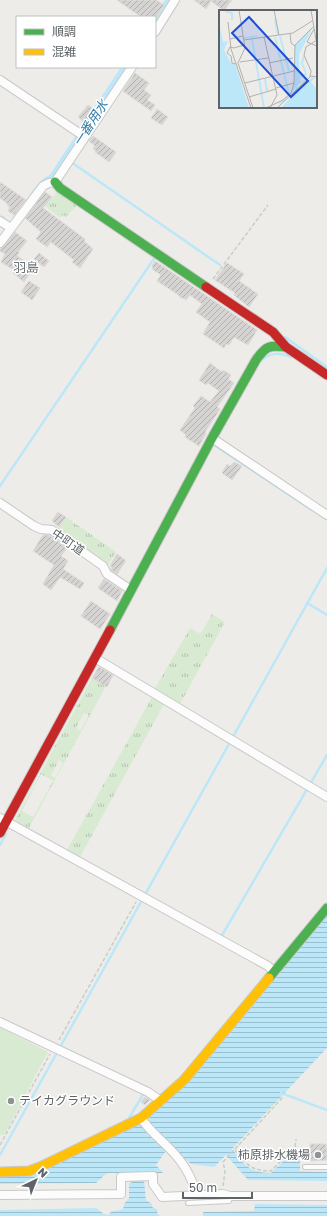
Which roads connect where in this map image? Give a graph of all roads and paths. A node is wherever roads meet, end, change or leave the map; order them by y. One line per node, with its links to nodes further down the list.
1 (175, 0): 2 (street)
2 (156, 30)
3 (131, 68): 5 (street)
4 (0, 80): 5 (street)
5 (83, 135): 6 (street)
6 (55, 182): 9 (street); 11 (street)
7 (268, 205): 11 (path)
8 (0, 220): 9 (street)
9 (10, 227): 10 (street)
10 (0, 243)
11 (207, 288): 12 (street)
12 (286, 347): 13 (street); 14 (street)
13 (327, 374)
14 (212, 438): 16 (street); 17 (street)
15 (0, 503): 17 (street, 中町道)
16 (327, 516)
17 (131, 590): 18 (street)
18 (98, 659): 19 (street); 20 (street)
19 (327, 797)
20 (7, 822): 21 (street); 22 (street)
21 (0, 833)
22 (143, 897): 24 (street); 26 (path)
23 (327, 908): 24 (street)
24 (274, 972): 28 (street)
25 (0, 1022): 26 (street)
26 (57, 1048): 28 (street); 31 (path)
27 (283, 1097): 32 (path)
28 (161, 1102): 29 (street)
29 (141, 1118): 35 (street); 38 (street)
30 (296, 1140): 32 (path)
31 (0, 1145)
32 (235, 1150): 36 (path)
33 (304, 1167): 34 (lane)
34 (327, 1167)
35 (0, 1172)
36 (226, 1195): 38 (street); 39 (street); 40 (lane)
37 (0, 1196): 38 (street)
38 (197, 1196)
39 (327, 1196)
40 (188, 1203)

